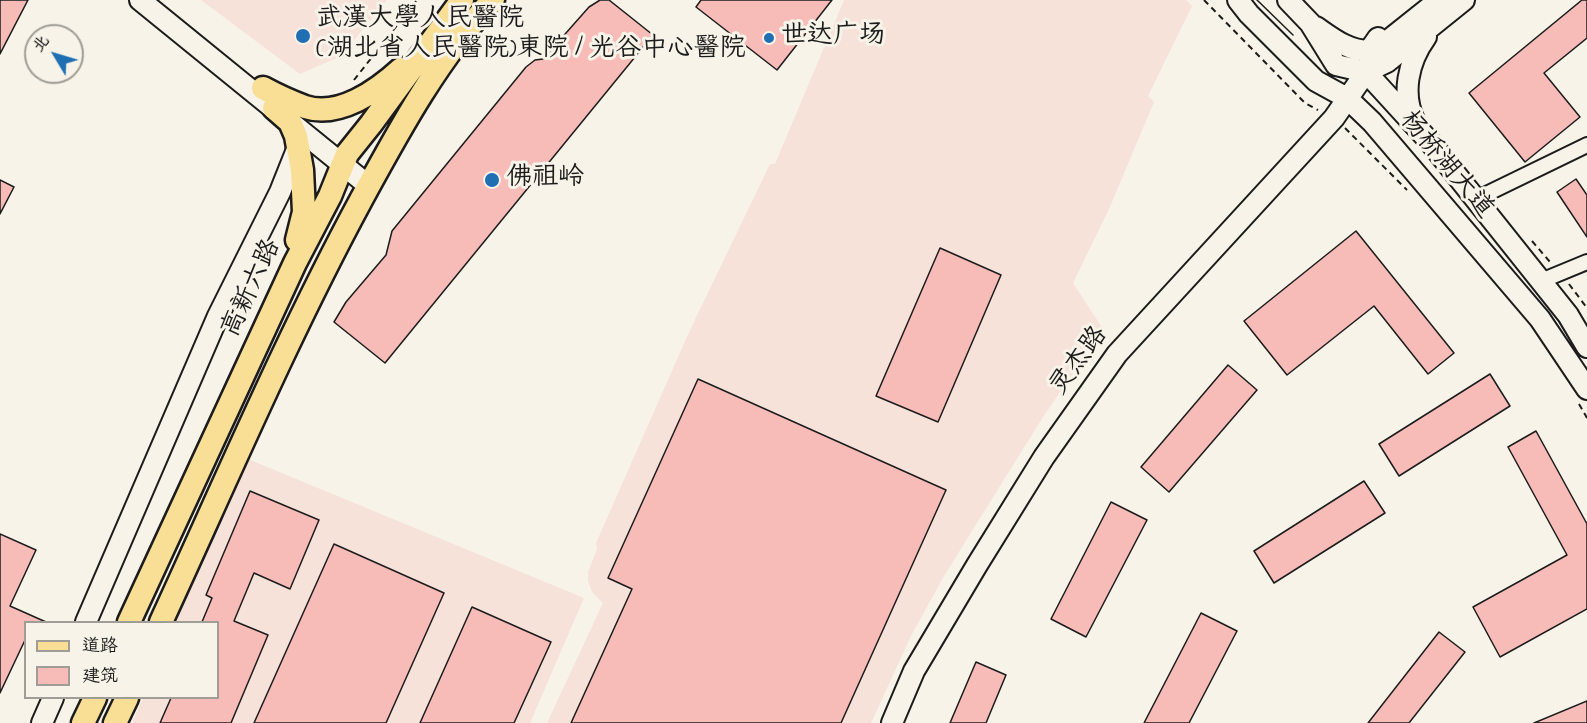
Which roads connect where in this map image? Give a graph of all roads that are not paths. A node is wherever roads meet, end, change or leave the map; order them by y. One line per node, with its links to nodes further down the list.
1 (140, 0): 15 (main road)
2 (155, 0): 13 (main road)
3 (462, 0): 11 (main road, 高新六路)
4 (493, 0): 20 (main road)
5 (1238, 0): 10 (main road, 杨桥湖大道)
6 (1288, 0): 9 (main road)
7 (1464, 0): 8 (main road)
8 (1435, 10): 9 (main road); 12 (main road, 灵杰路); 16 (main road)
9 (1310, 23): 10 (main road); 12 (main road)
10 (1266, 30): 14 (main road, 杨桥湖大道)
11 (431, 42): 13 (main road); 19 (main road, 高新六路)
12 (1366, 72): 14 (main road, 灵杰路); 16 (main road, 杨桥湖大道)
13 (263, 88): 19 (main road)
14 (1347, 98): 26 (main road, 杨桥湖大道); 36 (main road, 灵杰路)
15 (273, 108): 18 (main road); 19 (main road)
16 (1421, 132): 21 (main road, 杨桥湖大道)
17 (1587, 145): 21 (street)
18 (298, 147): 23 (main road); 27 (main road)
19 (345, 159): 20 (main road); 23 (main road, 高新六路)
20 (371, 180): 29 (main road)
21 (1476, 199): 24 (main road, 杨桥湖大道)
22 (1587, 262): 24 (street)
23 (288, 278): 28 (main road, 高新六路)
24 (1541, 280): 25 (main road, 杨桥湖大道)
25 (1587, 347)
26 (1582, 395)
27 (86, 621)
28 (129, 621)
29 (161, 621)
30 (53, 699): 33 (main road)
31 (95, 699): 34 (main road)
32 (127, 699): 35 (main road)
33 (42, 723)
34 (83, 723)
35 (115, 723)
36 (892, 723)

